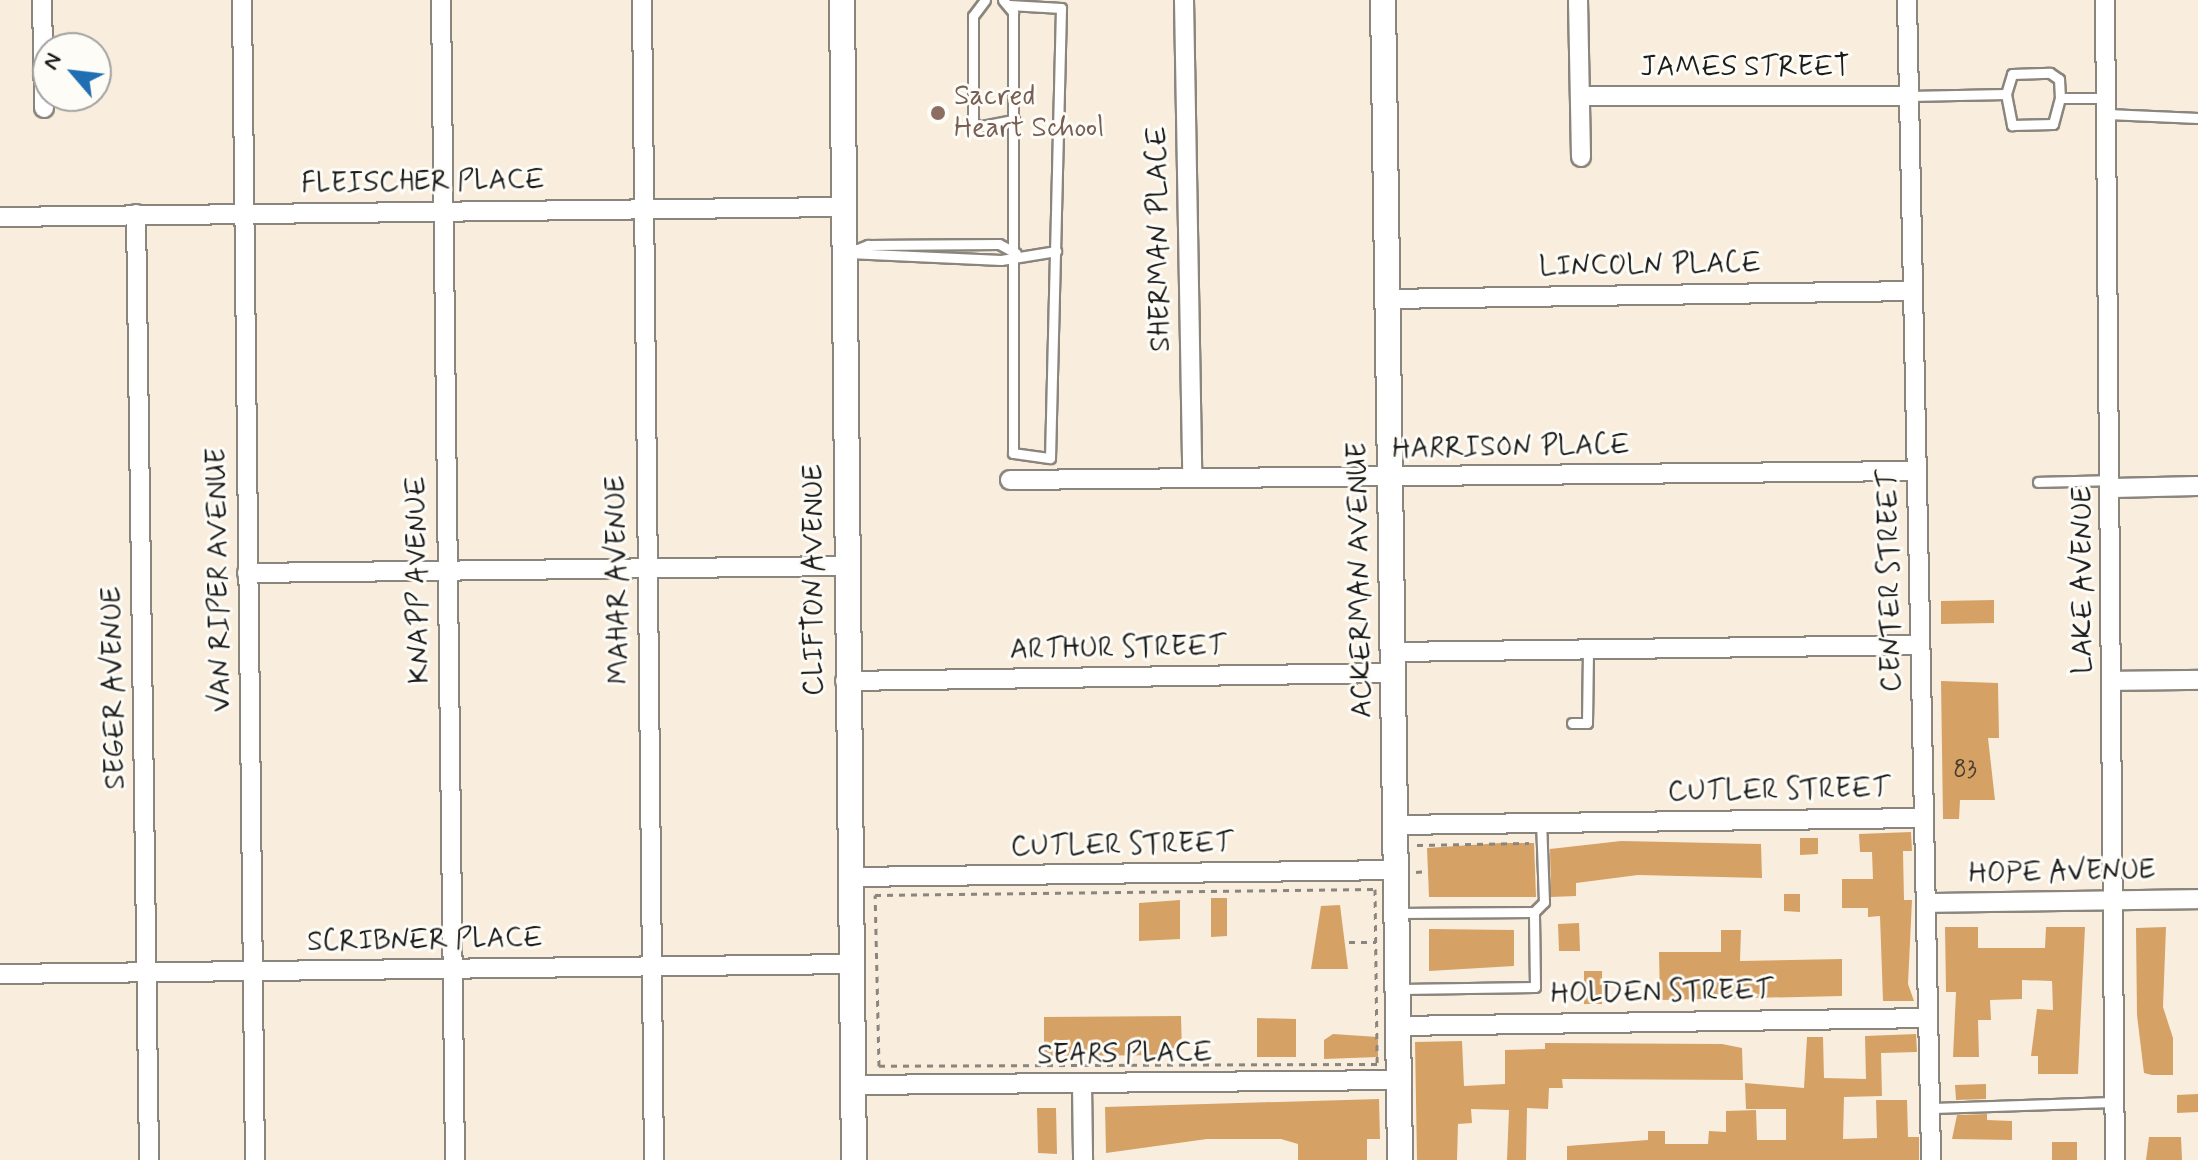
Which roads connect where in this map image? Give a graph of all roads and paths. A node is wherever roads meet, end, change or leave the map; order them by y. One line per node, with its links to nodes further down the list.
1 (42, 0): 13 (street)
2 (242, 0): 25 (street, VAN RIPER AVENUE)
3 (441, 0): 24 (street, KNAPP AVENUE)
4 (642, 0): 23 (street, MAHAR AVENUE)
5 (842, 0): 22 (street, CLIFTON AVENUE)
6 (985, 0): 20 (lane)
7 (1184, 0): 34 (street, SHERMAN PLACE)
8 (1383, 0): 32 (street, ACKERMAN AVENUE)
9 (1578, 0): 15 (street)
10 (1907, 0): 16 (street, CENTER STREET)
11 (2105, 0): 18 (street, LAKE AVENUE)
12 (1006, 2): 20 (lane); 28 (lane)
13 (43, 32)
14 (2006, 94): 16 (lane); 17 (lane); 17 (lane)
15 (1580, 96): 16 (street, JAMES STREET); 21 (street)
16 (1909, 96): 31 (street, CENTER STREET)
17 (2060, 98): 18 (lane)
18 (2107, 106): 19 (lane); 38 (street, LAKE AVENUE)
19 (2198, 118)
20 (1014, 120): 30 (lane)
21 (1581, 157)
22 (847, 207): 23 (street, FLEISCHER PLACE); 29 (street, CLIFTON AVENUE)
23 (644, 208): 24 (street, FLEISCHER PLACE); 41 (street, MAHAR AVENUE)
24 (442, 210): 25 (street, FLEISCHER PLACE); 42 (street, KNAPP AVENUE)
25 (245, 212): 26 (street, FLEISCHER PLACE); 43 (street, VAN RIPER AVENUE)
26 (136, 214): 27 (street, FLEISCHER PLACE); 70 (street, SEGER AVENUE)
27 (0, 217)
28 (1056, 251): 30 (lane); 30 (lane)
29 (848, 253): 30 (lane); 30 (lane); 40 (street, CLIFTON AVENUE)
30 (1016, 253)
31 (1913, 291): 32 (street, LINCOLN PLACE); 33 (street, CENTER STREET)
32 (1387, 299): 35 (street, ACKERMAN AVENUE)
33 (1917, 471): 35 (street, HARRISON PLACE); 44 (street, CENTER STREET)
34 (1192, 478): 35 (street, HARRISON PLACE); 36 (street, HARRISON PLACE)
35 (1390, 478): 46 (street, ACKERMAN AVENUE)
36 (1010, 480)
37 (2038, 482): 38 (lane)
38 (2112, 484): 39 (street); 49 (street, LAKE AVENUE)
39 (2198, 486)
40 (844, 566): 41 (street); 48 (street, CLIFTON AVENUE)
41 (646, 568): 42 (street); 67 (street, MAHAR AVENUE)
42 (447, 570): 43 (street); 68 (street, KNAPP AVENUE)
43 (247, 573): 69 (street, VAN RIPER AVENUE)
44 (1920, 645): 45 (street, ARTHUR STREET); 51 (street, CENTER STREET)
45 (1588, 649): 46 (street, ARTHUR STREET); 50 (lane)
46 (1392, 662): 48 (street, ARTHUR STREET); 53 (street, ACKERMAN AVENUE)
47 (2198, 680): 49 (street)
48 (845, 681): 58 (street, CLIFTON AVENUE)
49 (2113, 681): 60 (street, LAKE AVENUE)
50 (1572, 723)
51 (1924, 818): 52 (street, CUTLER STREET); 61 (street, CENTER STREET)
52 (1541, 822): 53 (street, CUTLER STREET); 54 (lane)
53 (1394, 825): 56 (street, ACKERMAN AVENUE)
54 (1542, 843): 55 (path); 62 (lane)
55 (1416, 853)
56 (1411, 871): 57 (path); 58 (street, CUTLER STREET); 63 (street, ACKERMAN AVENUE)
57 (1427, 871)
58 (850, 877): 66 (street, CLIFTON AVENUE)
59 (2198, 899): 60 (street, HOPE AVENUE)
60 (2114, 900): 61 (street, HOPE AVENUE); 78 (street, LAKE AVENUE)
61 (1926, 903): 73 (street, CENTER STREET)
62 (1534, 912): 63 (lane); 72 (lane)
63 (1397, 913): 72 (street, ACKERMAN AVENUE)
64 (1349, 942): 65 (path)
65 (1376, 942): 65 (path)
66 (851, 964): 67 (street, SCRIBNER PLACE); 77 (street, CLIFTON AVENUE)
67 (653, 965): 68 (street, SCRIBNER PLACE); 83 (street, MAHAR AVENUE)
68 (454, 968): 69 (street, SCRIBNER PLACE); 82 (street, KNAPP AVENUE)
69 (254, 971): 70 (street, SCRIBNER PLACE); 81 (street, VAN RIPER AVENUE)
70 (147, 973): 71 (street, SCRIBNER PLACE); 80 (street, SEGER AVENUE)
71 (0, 974)
72 (1409, 989): 74 (street, ACKERMAN AVENUE)
73 (1928, 1018): 74 (street, HOLDEN STREET); 79 (street, CENTER STREET)
74 (1397, 1026): 75 (street, ACKERMAN AVENUE)
75 (1398, 1080): 76 (street, SEARS PLACE); 86 (street, ACKERMAN AVENUE)
76 (1082, 1084): 77 (street, SEARS PLACE); 85 (street)
77 (852, 1085): 84 (street, CLIFTON AVENUE)
78 (2115, 1102): 79 (lane); 88 (street, LAKE AVENUE)
79 (1930, 1108): 87 (street, CENTER STREET)
80 (149, 1160)
81 (255, 1160)
82 (455, 1160)
83 (654, 1160)
84 (854, 1160)
85 (1083, 1160)
86 (1400, 1160)
87 (1931, 1160)
88 (2115, 1160)

